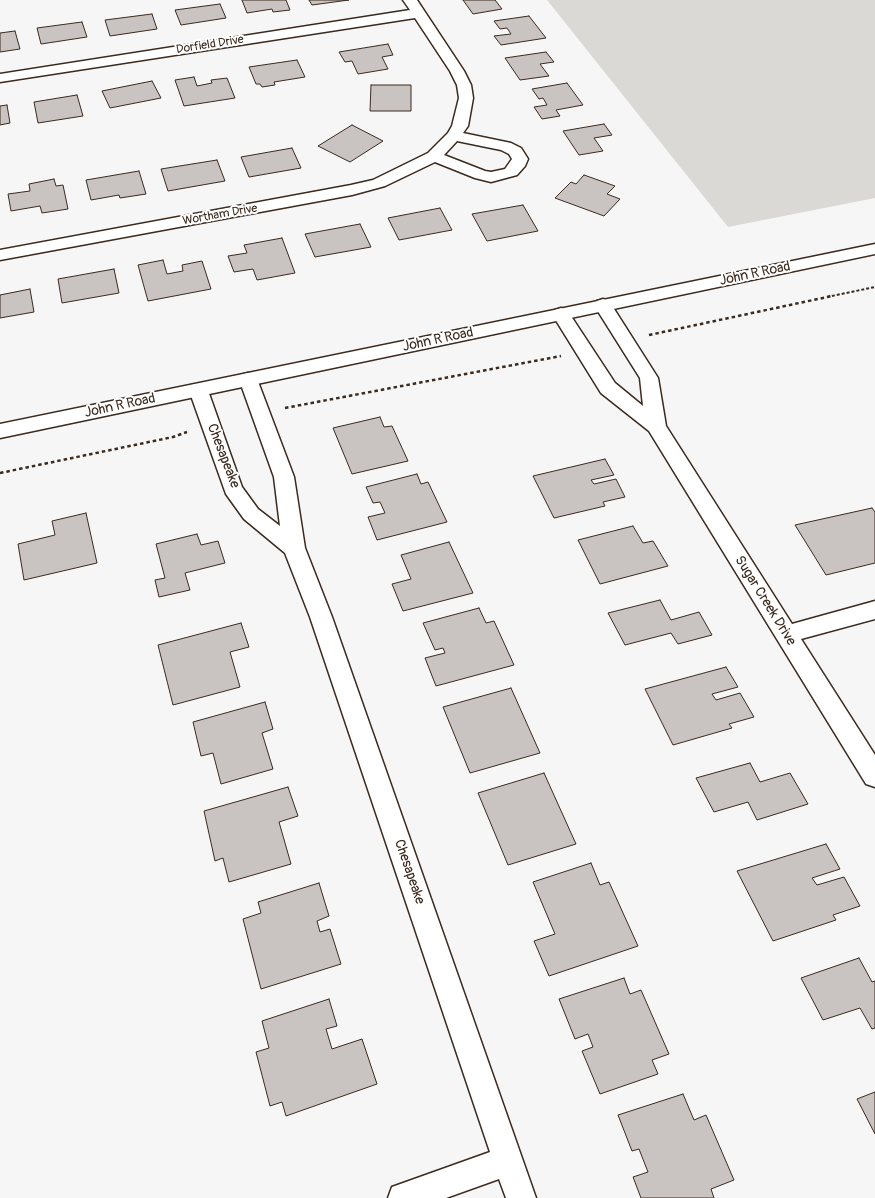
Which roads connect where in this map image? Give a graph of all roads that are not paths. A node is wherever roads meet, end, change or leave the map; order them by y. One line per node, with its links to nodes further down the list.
1 (410, 0): 2 (street, Wortham Drive)
2 (419, 13): 3 (street, Dorfield Drive); 4 (street, Wortham Drive)
3 (0, 78)
4 (454, 136): 5 (street, Wortham Drive); 5 (street)
5 (434, 156): 7 (street, Wortham Drive)
6 (875, 248): 8 (street, John R Road)
7 (0, 255)
8 (603, 305): 9 (street, John R Road); 12 (street, Sugar Creek Drive)
9 (561, 314): 10 (street, John R Road); 12 (street, Sugar Creek Drive)
10 (248, 379): 11 (street, John R Road); 14 (street, Chesapeake)
11 (199, 390): 13 (street, John R Road); 14 (street, Chesapeake)
12 (656, 426): 16 (street, Sugar Creek Drive)
13 (0, 431)
14 (294, 548): 18 (street, Chesapeake)
15 (875, 610): 16 (street)
16 (786, 634): 17 (street, Sugar Creek Drive)
17 (875, 776)
18 (508, 1161): 19 (street); 20 (street, Chesapeake)
19 (403, 1198)
20 (521, 1198)

